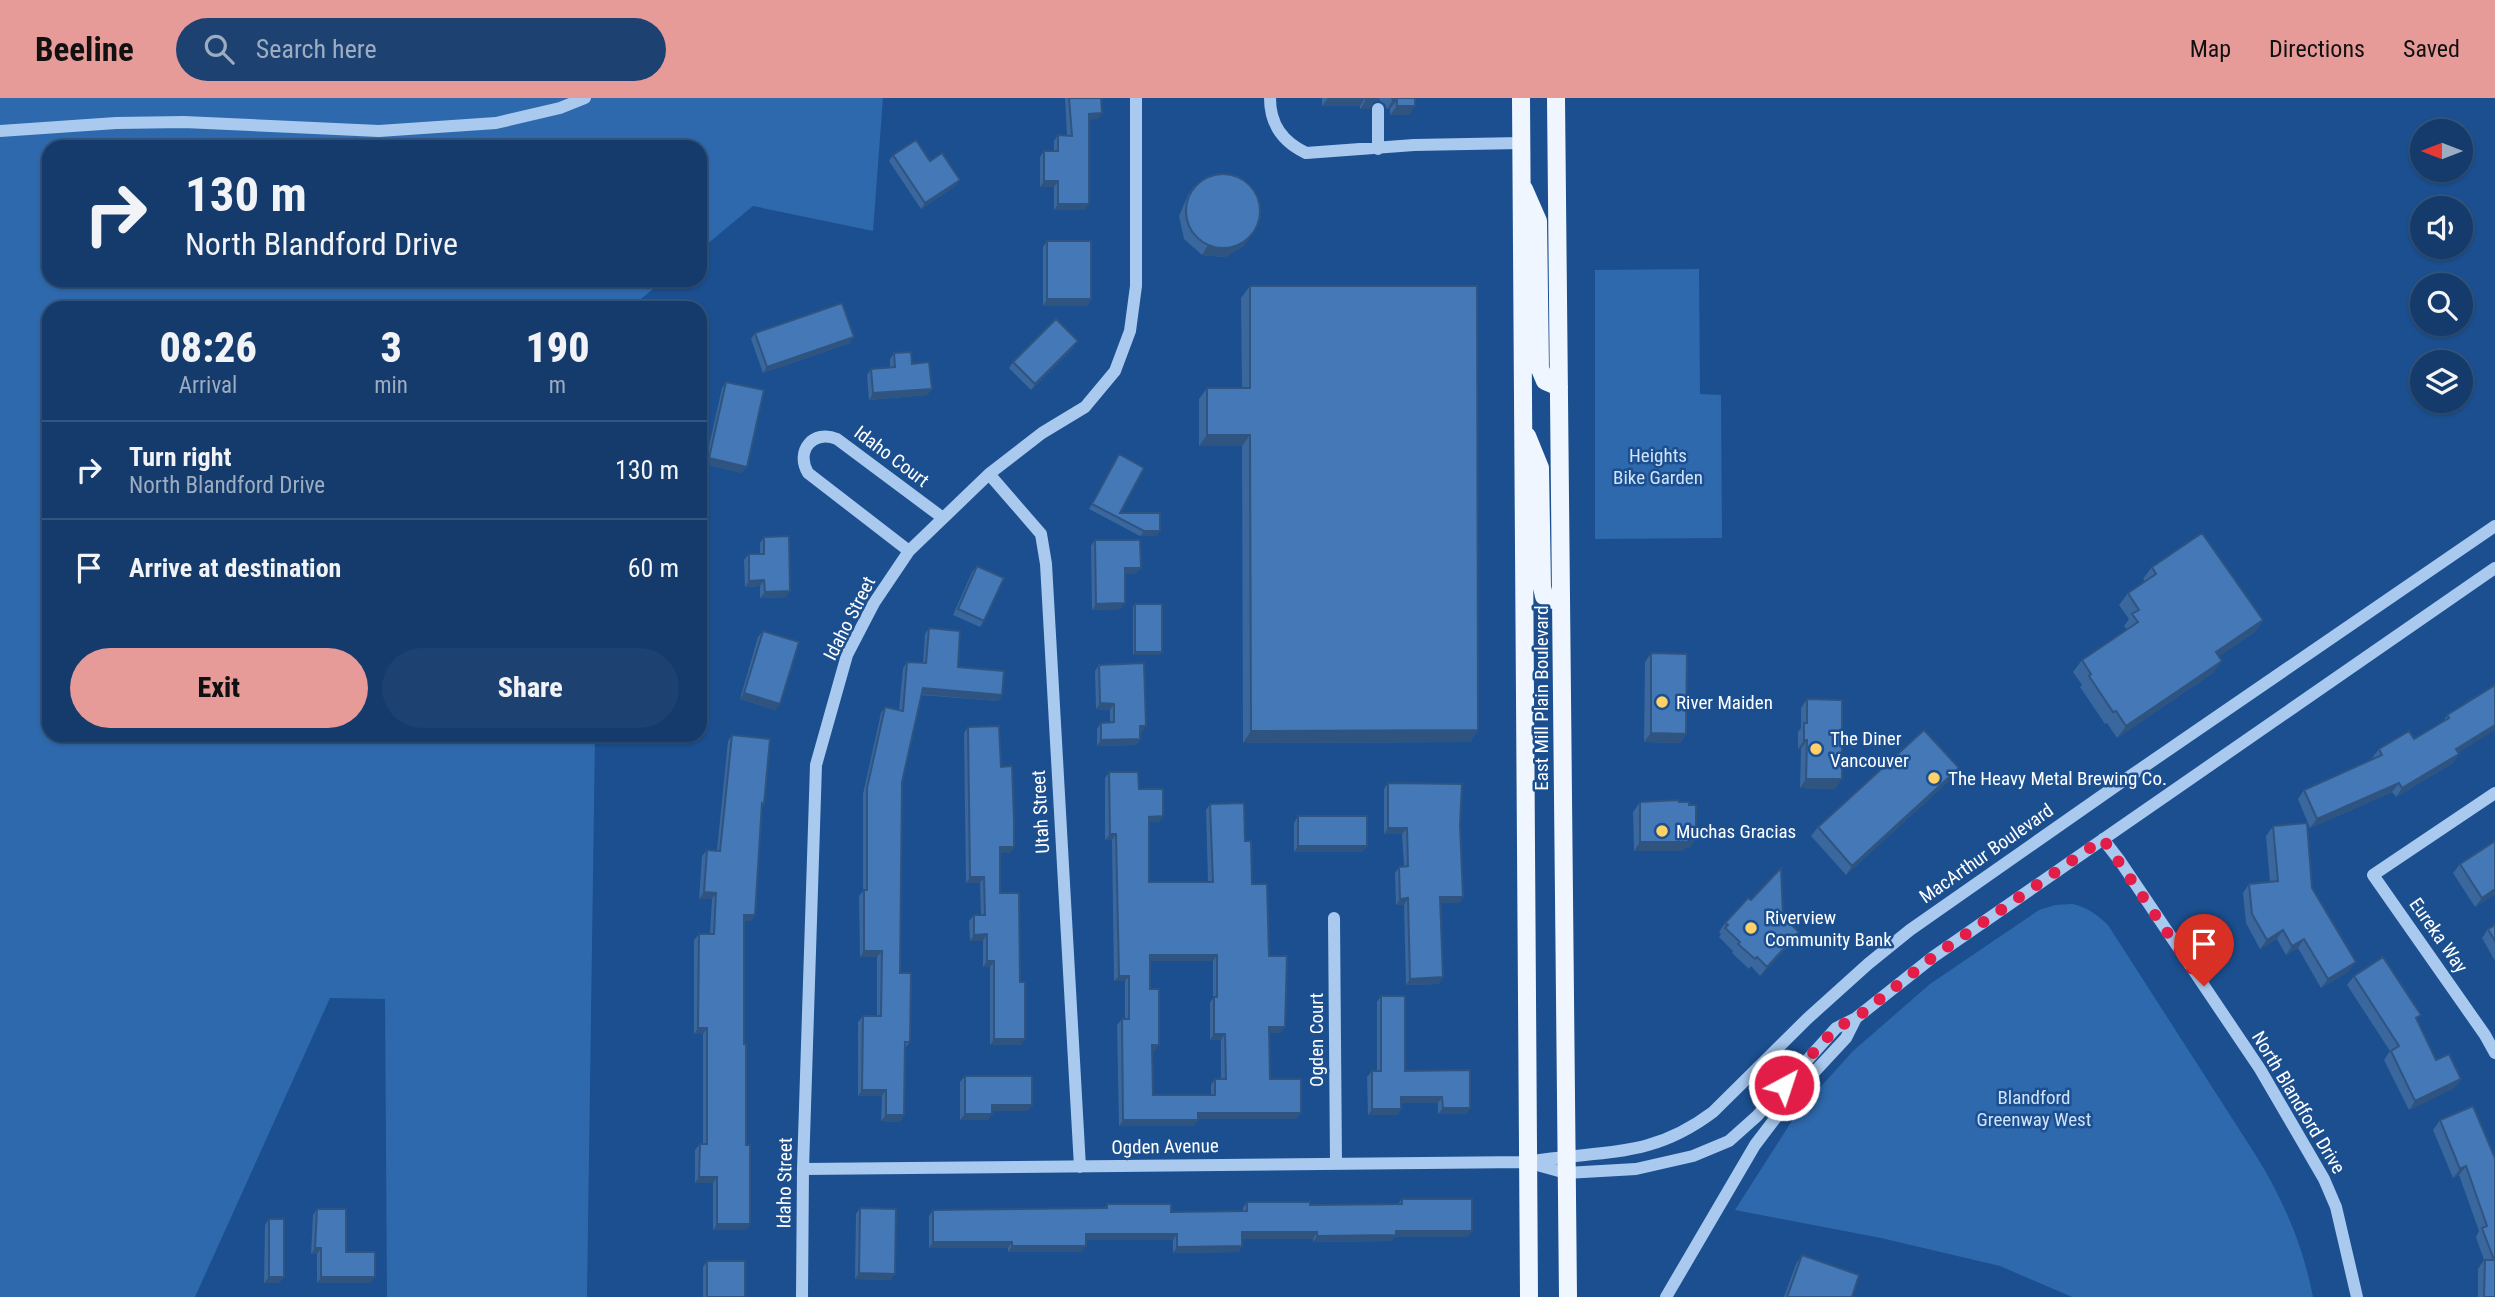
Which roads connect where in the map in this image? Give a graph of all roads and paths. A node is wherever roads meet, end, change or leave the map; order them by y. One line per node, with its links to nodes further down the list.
1 (585, 98): 7 (street)
2 (1136, 98): 13 (street, Idaho Street)
3 (1270, 98): 9 (street)
4 (1521, 98): 8 (main road, East Mill Plain Boulevard)
5 (1556, 98): 11 (main road, East Mill Plain Boulevard)
6 (1378, 109): 9 (street)
7 (0, 131)
8 (1521, 143): 9 (street); 10 (main road, East Mill Plain Boulevard)
9 (1378, 149)
10 (1521, 183): 11 (main road); 12 (main road, East Mill Plain Boulevard)
11 (1559, 387): 18 (main road, East Mill Plain Boulevard)
12 (1524, 426): 18 (main road); 25 (main road, East Mill Plain Boulevard)
13 (989, 474): 14 (street, Idaho Street); 27 (street, Utah Street)
14 (943, 518): 16 (street, Idaho Street); 16 (street, Idaho Court)
15 (2495, 526): 26 (street, MacArthur Boulevard)
16 (909, 551): 28 (street, Idaho Street)
17 (2495, 568): 20 (street, MacArthur Boulevard)
18 (1561, 603): 26 (main road, East Mill Plain Boulevard)
19 (2495, 793): 23 (street, Eureka Way)
20 (2103, 839): 22 (street, MacArthur Boulevard); 33 (street, North Blandford Drive)
21 (1334, 918): 24 (street, Ogden Court)
22 (1856, 1018): 26 (street, MacArthur Boulevard); 32 (street)
23 (2495, 1053)
24 (1336, 1162): 25 (street, Ogden Avenue); 27 (street, Ogden Avenue)
25 (1527, 1162): 26 (street, MacArthur Boulevard); 30 (main road, East Mill Plain Boulevard)
26 (1566, 1164): 31 (main road, East Mill Plain Boulevard)
27 (1080, 1167): 28 (street, Ogden Avenue)
28 (803, 1168): 29 (street, Idaho Street)
29 (802, 1297)
30 (1529, 1297)
31 (1568, 1297)
32 (1666, 1297)
33 (2357, 1297)

